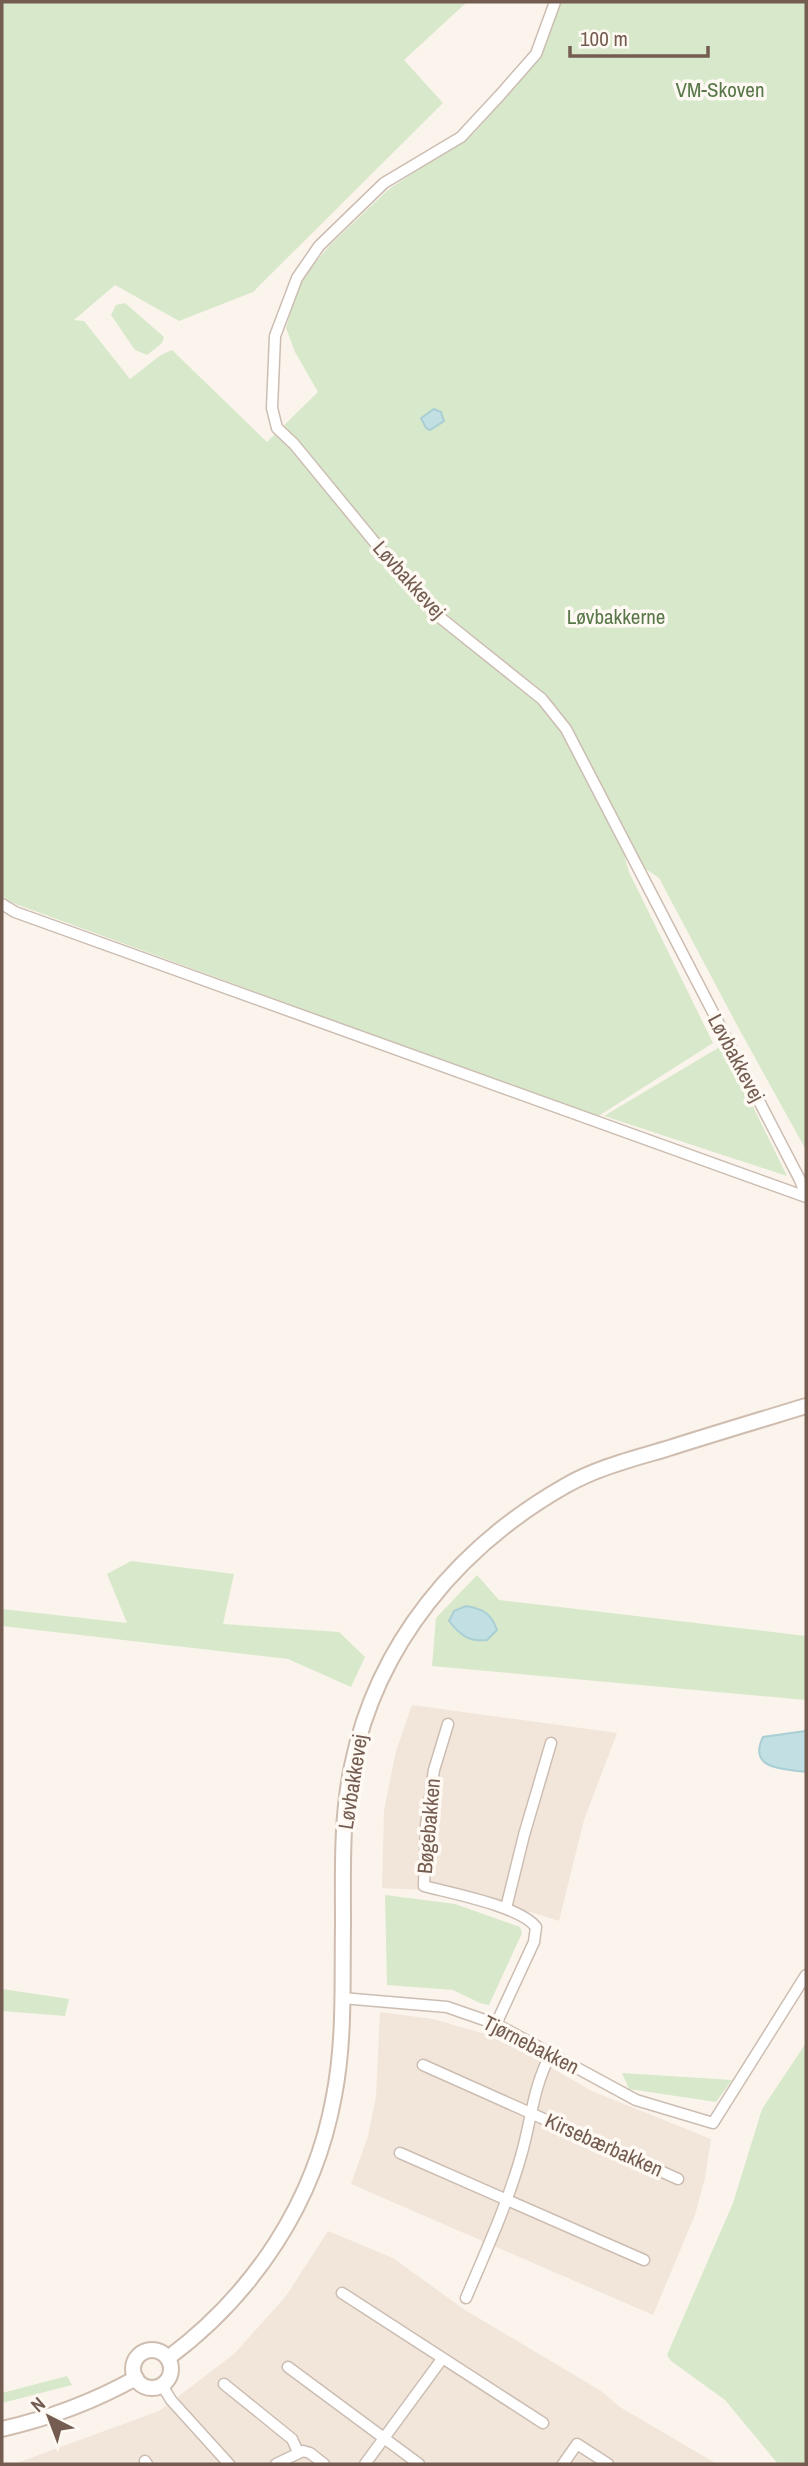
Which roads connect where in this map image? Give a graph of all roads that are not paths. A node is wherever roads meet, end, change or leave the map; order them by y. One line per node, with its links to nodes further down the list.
1 (555, 2): 3 (street, Løvbakkevej)
2 (2, 904): 3 (street, Løvbakkevej)
3 (806, 1197)
4 (806, 1406): 9 (street, Løvbakkevej)
5 (448, 1724): 7 (street, Bøgebakken)
6 (551, 1743): 7 (street)
7 (506, 1908): 10 (street, Bøgebakken)
8 (806, 1975): 11 (street, Tjørnebakken)
9 (342, 1998): 10 (street, Tjørnebakken); 20 (street, Løvbakkevej)
10 (496, 2024): 11 (street, Tjørnebakken)
11 (551, 2053): 13 (street, Kirsebærbakken)
12 (423, 2065): 13 (street, Kirsebærbakken)
13 (530, 2112): 15 (street, Kirsebærbakken); 16 (street, Kirsebærbakken)
14 (400, 2153): 16 (street)
15 (678, 2179)
16 (507, 2200): 17 (street); 19 (street, Kirsebærbakken)
17 (644, 2260)
18 (342, 2293): 21 (street)
19 (466, 2298)
20 (168, 2358): 23 (street); 25 (street)
21 (442, 2359): 26 (street); 28 (street)
22 (288, 2367): 28 (street)
23 (136, 2378): 25 (street); 27 (street)
24 (224, 2384): 29 (street)
25 (162, 2385): 30 (street)
26 (543, 2423)
27 (2, 2429)
28 (384, 2438): 33 (street); 34 (street)
29 (298, 2452): 31 (street); 32 (street)
30 (229, 2464)
31 (276, 2464)
32 (324, 2464)
33 (365, 2464)
34 (419, 2464)
35 (563, 2464): 36 (street)
36 (608, 2464)

